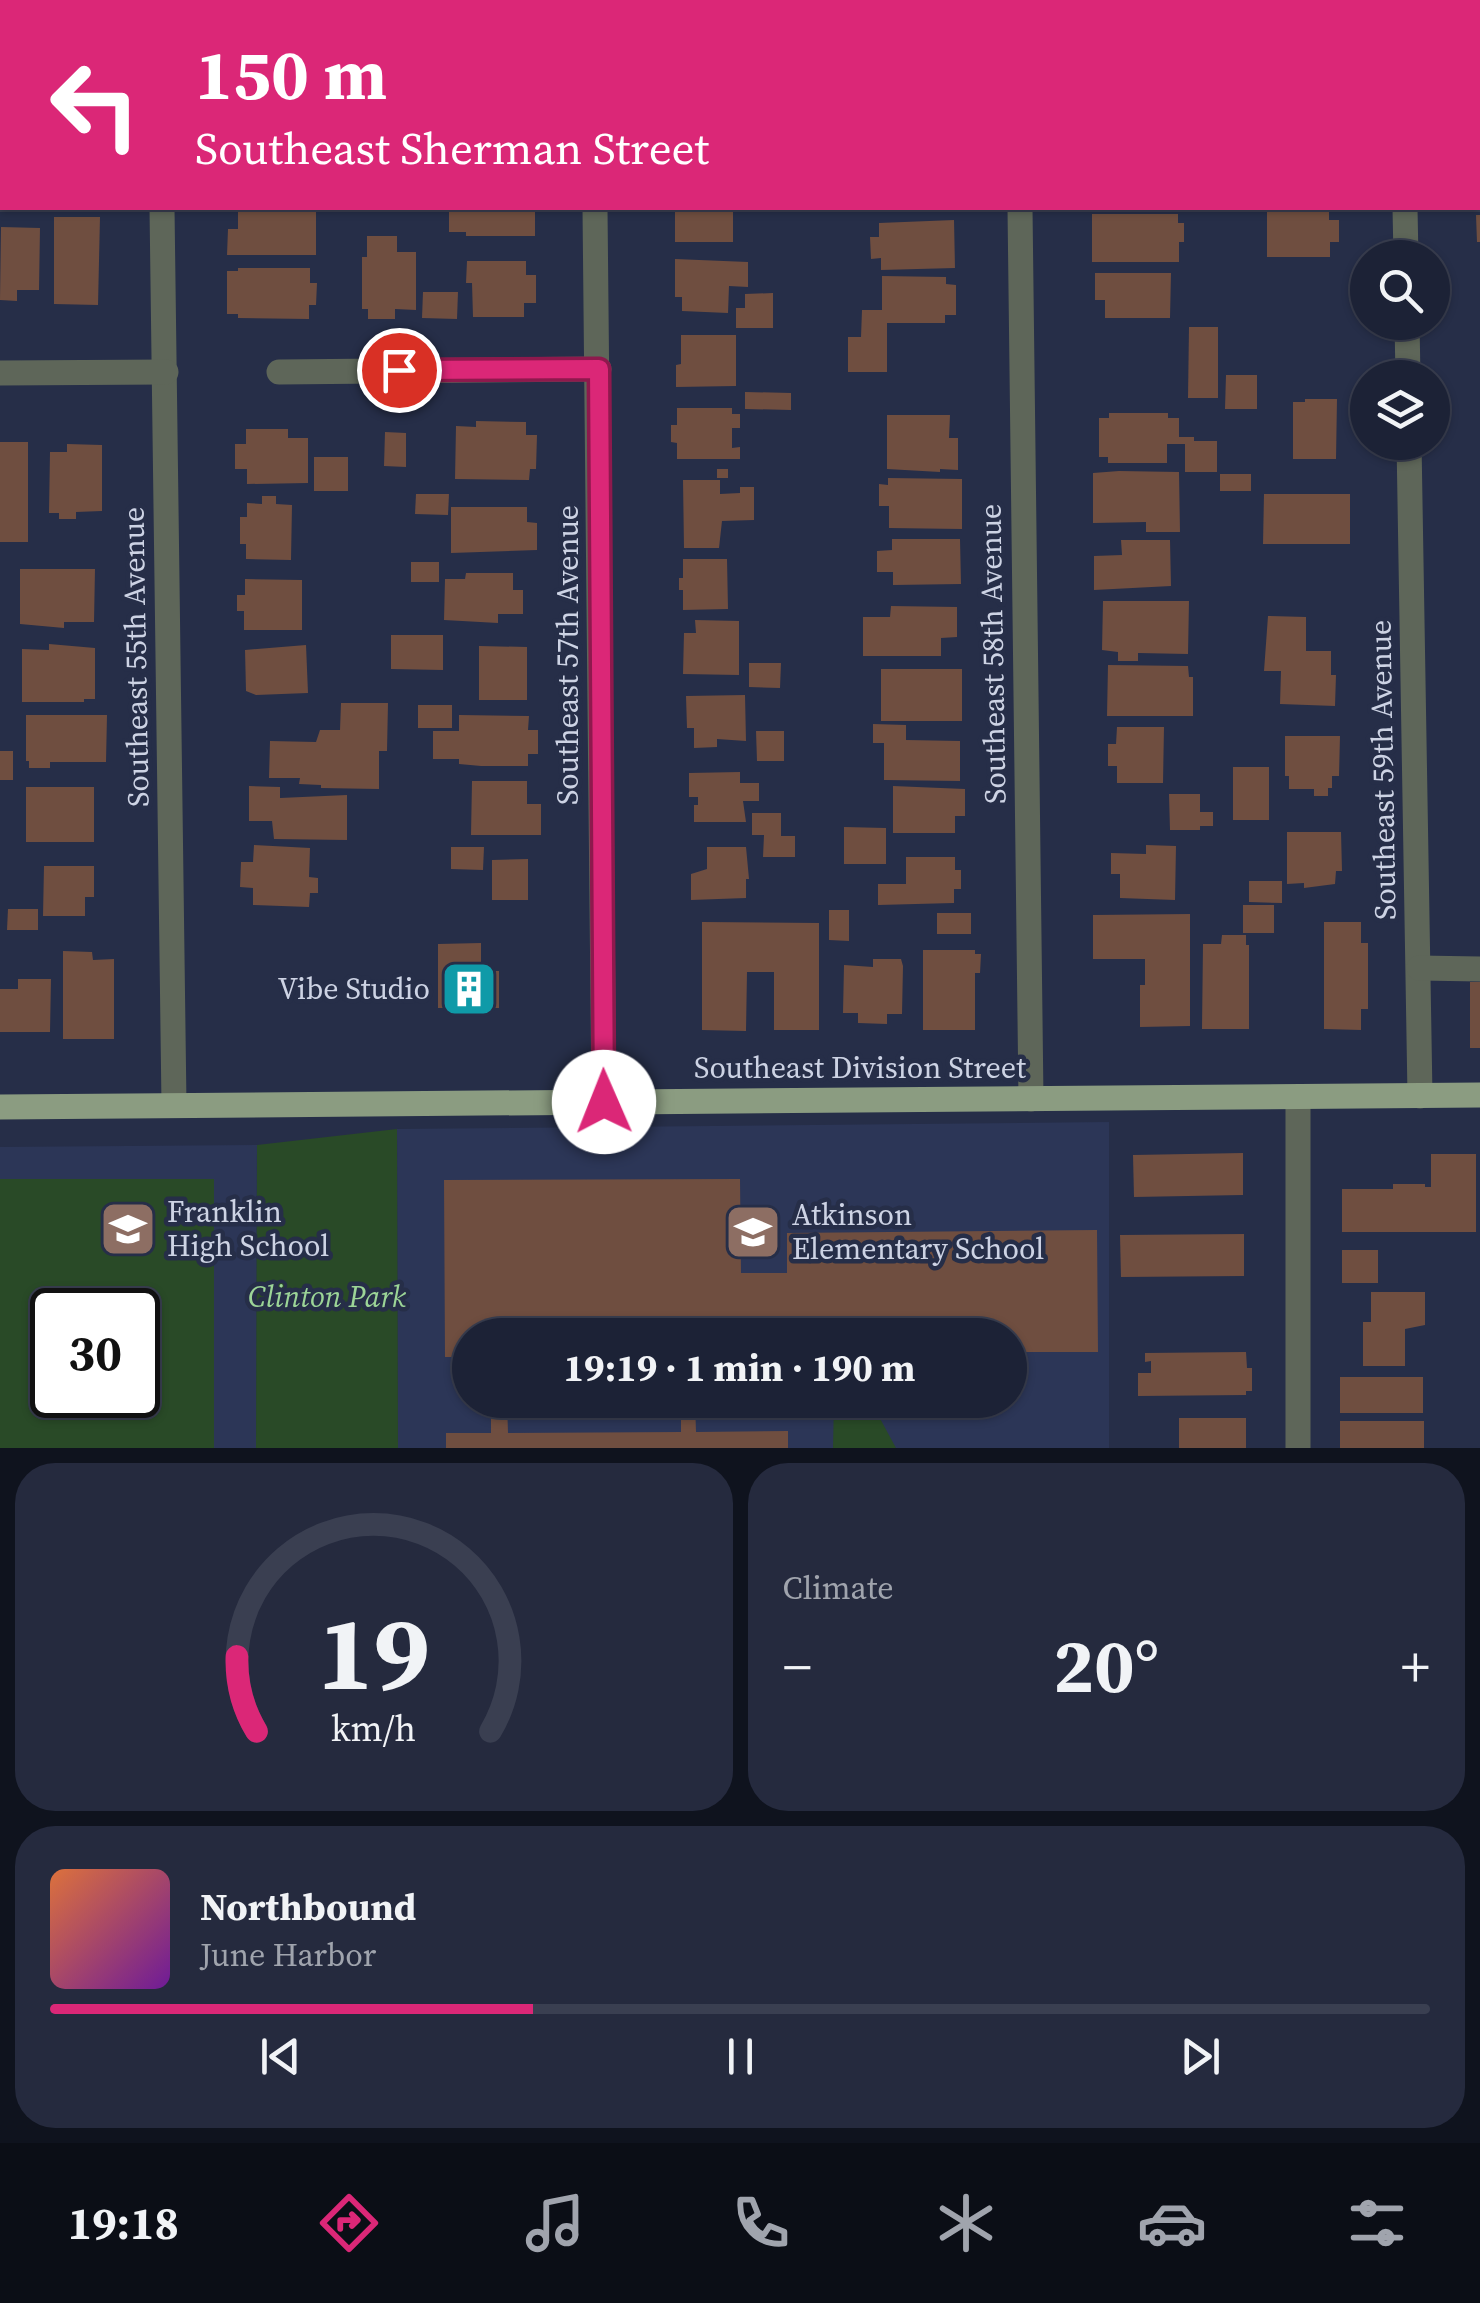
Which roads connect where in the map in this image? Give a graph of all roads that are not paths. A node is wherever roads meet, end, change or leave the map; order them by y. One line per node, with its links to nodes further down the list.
1 (162, 210): 7 (street, Southeast 55th Avenue)
2 (595, 210): 6 (street, Southeast 57th Avenue)
3 (1020, 210): 16 (street, Southeast 58th Avenue)
4 (1405, 210): 5 (street)
5 (1406, 240)
6 (599, 369): 8 (street); 17 (street, Southeast 57th Avenue)
7 (166, 372): 9 (street); 18 (street, Southeast 55th Avenue)
8 (279, 372)
9 (0, 374)
10 (1409, 460): 11 (street, Southeast 59th Avenue)
11 (1419, 968): 12 (street); 14 (street, Southeast 59th Avenue)
12 (1480, 969)
13 (1480, 1095): 14 (main road, Southeast Division Street)
14 (1420, 1096): 15 (main road, Southeast Division Street)
15 (1298, 1097): 16 (main road, Southeast Division Street); 20 (street)
16 (1032, 1100): 17 (main road, Southeast Division Street)
17 (604, 1102): 18 (main road, Southeast Division Street)
18 (174, 1105): 19 (main road, Southeast Division Street)
19 (0, 1107)
20 (1298, 1448)

